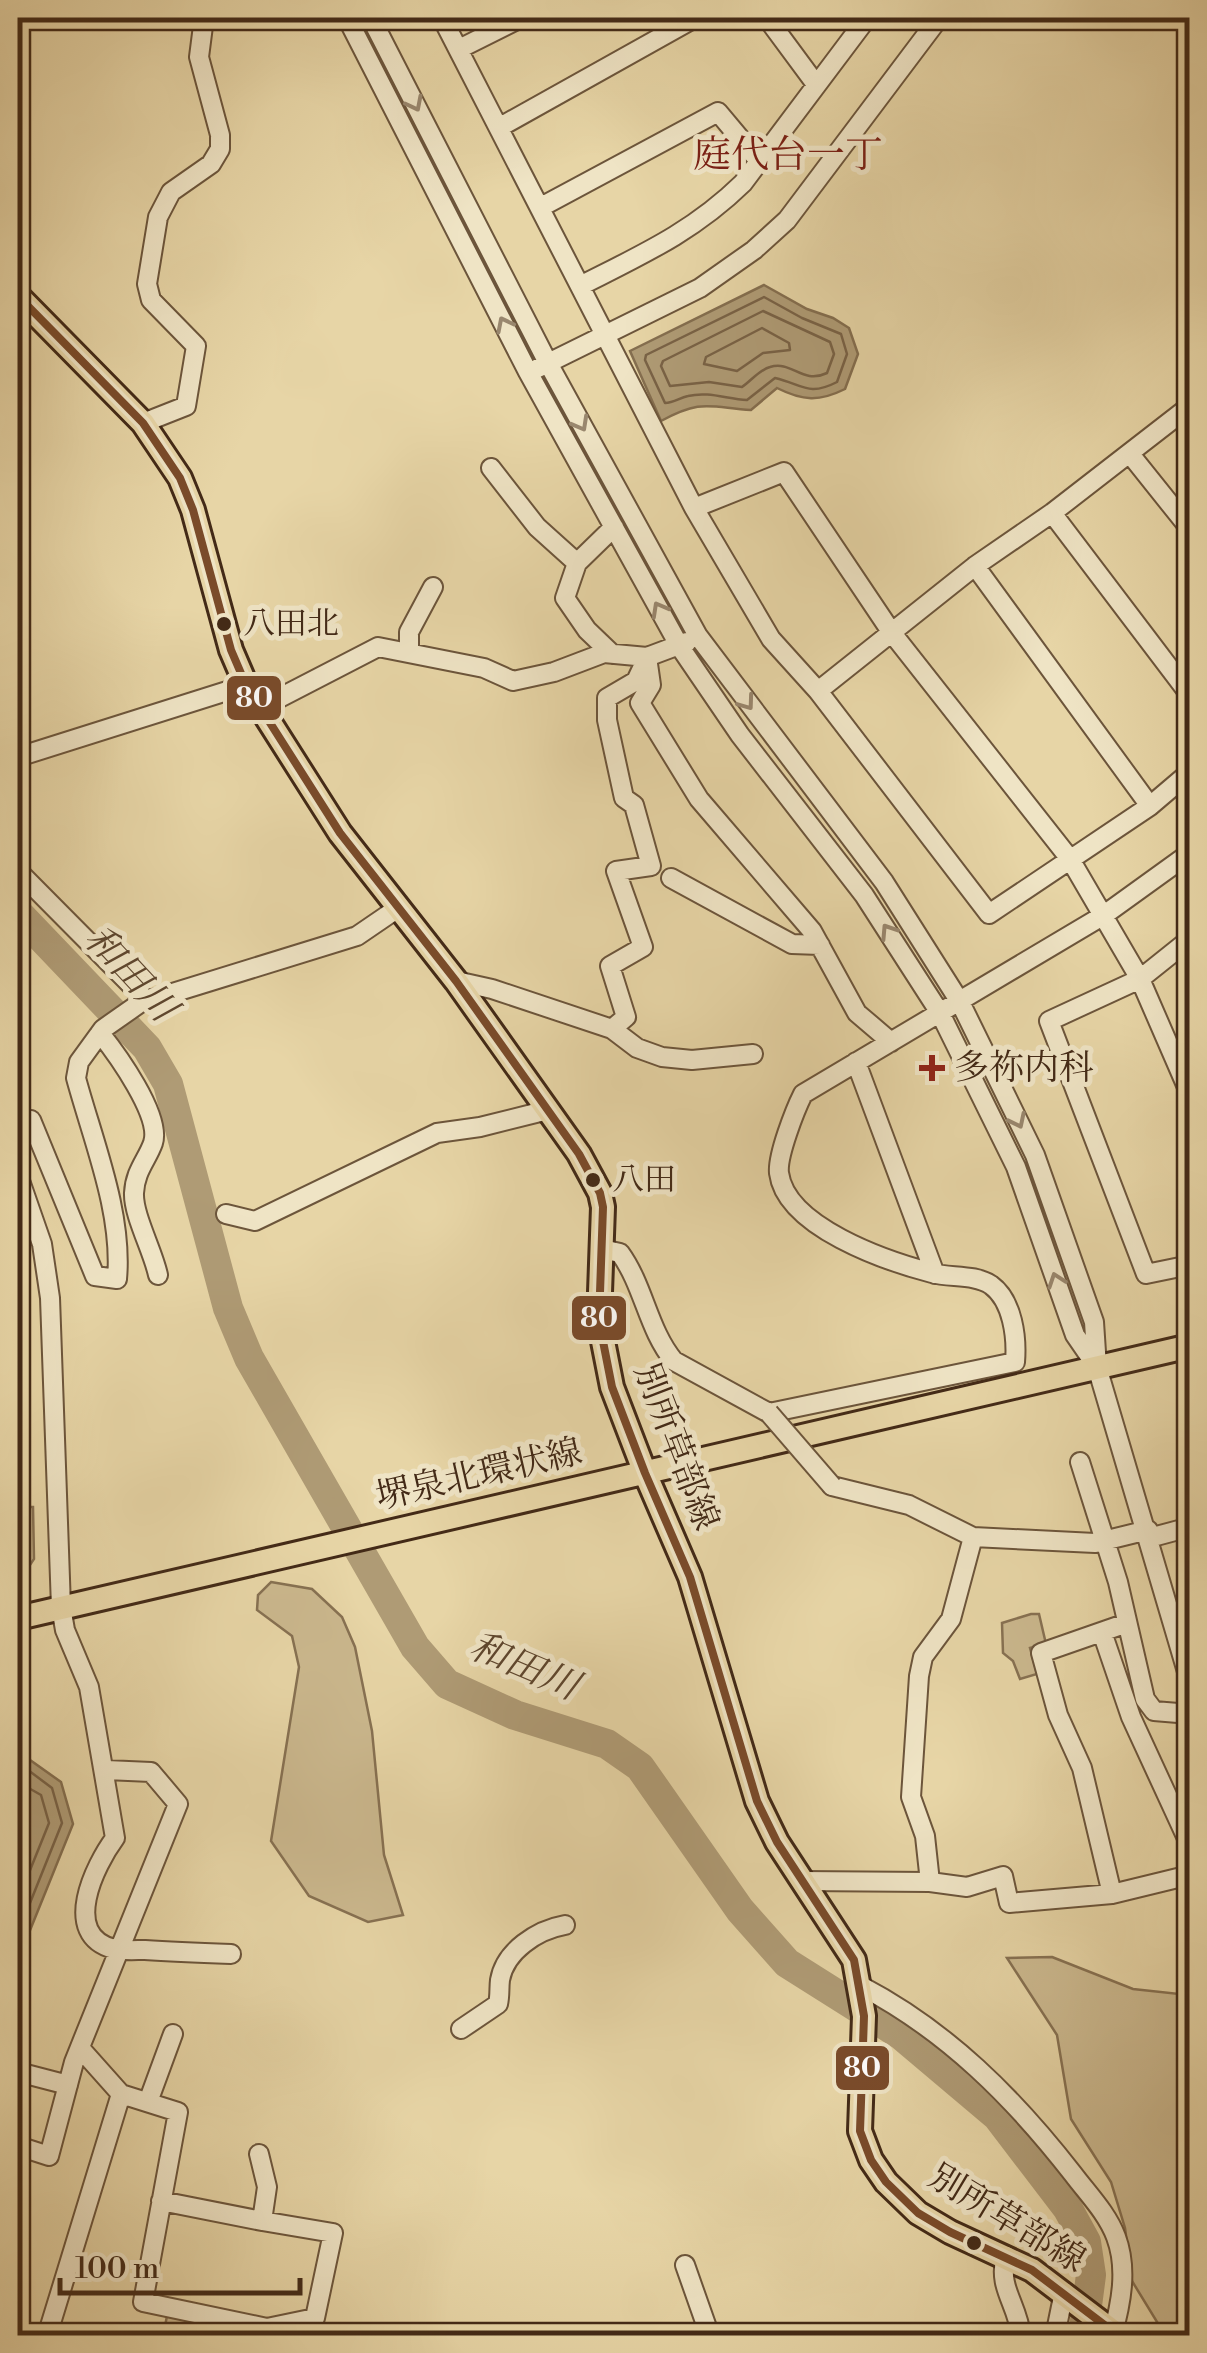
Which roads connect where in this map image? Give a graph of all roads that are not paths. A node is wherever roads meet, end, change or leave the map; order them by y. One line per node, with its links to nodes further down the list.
1 (204, 18): 21 (street)
2 (347, 18): 19 (street, one-way to 2)
3 (371, 18): 18 (street, one-way to 18)
4 (442, 18): 10 (street)
5 (521, 18): 10 (street)
6 (695, 18): 12 (street)
7 (767, 18): 11 (street)
8 (867, 18): 11 (street)
9 (938, 18): 17 (street)
10 (459, 50): 12 (street)
11 (815, 84): 13 (street)
12 (500, 127): 14 (street)
13 (759, 161): 14 (street); 15 (street)
14 (541, 207): 15 (street)
15 (580, 286): 17 (street)
16 (18, 296): 21 (main road, 別所草部線)
17 (607, 336): 18 (street); 24 (street)
18 (548, 363): 19 (street); 32 (street, one-way to 32)
19 (528, 372): 26 (street)
20 (1190, 406): 22 (street)
21 (143, 422): 37 (main road, 別所草部線)
22 (1130, 454): 25 (street); 27 (street)
23 (491, 468): 28 (street)
24 (694, 508): 31 (street); 38 (street)
25 (1052, 514): 29 (street); 39 (street)
26 (614, 526): 28 (street); 33 (street, one-way to 26)
27 (1190, 529)
28 (577, 564): 35 (street)
29 (975, 566): 31 (street); 43 (street)
30 (433, 587): 34 (street)
31 (892, 633): 38 (street); 45 (street)
32 (698, 636): 33 (street); 55 (street, one-way to 55)
33 (680, 646): 36 (street); 56 (street, one-way to 33)
34 (409, 651): 35 (street); 40 (street)
35 (612, 654): 36 (street)
36 (647, 657): 51 (street); 57 (street)
37 (246, 684): 40 (main road, 別所草部線); 41 (street)
38 (818, 691): 45 (street)
39 (1190, 695)
40 (260, 708): 48 (main road, 別所草部線)
41 (18, 757)
42 (1190, 772): 43 (street)
43 (1150, 806): 45 (street)
44 (1190, 853): 49 (street)
45 (1070, 859): 49 (street)
46 (18, 872): 54 (street)
47 (671, 878): 51 (street)
48 (398, 908): 53 (main road, 別所草部線); 54 (street)
49 (1104, 914): 52 (street); 55 (street)
50 (1190, 939): 52 (street)
51 (820, 945): 59 (street)
52 (1140, 979): 62 (street); 69 (street)
53 (456, 982): 57 (street); 64 (main road, 別所草部線)
54 (142, 1002): 58 (street)
55 (960, 1002): 56 (street); 73 (street, one-way to 73)
56 (940, 1013): 59 (street); 73 (street, one-way to 56)
57 (612, 1029): 60 (street)
58 (101, 1031): 65 (street); 71 (street)
59 (891, 1042): 61 (street)
60 (753, 1054)
61 (856, 1062): 70 (street); 70 (street)
62 (1186, 1072): 63 (street)
63 (1190, 1094)
64 (548, 1110): 67 (street); 68 (main road, 別所草部線)
65 (18, 1125)
66 (18, 1175): 81 (street)
67 (226, 1214)
68 (602, 1248): 74 (street); 76 (main road, 別所草部線)
69 (1190, 1266)
70 (935, 1274): 74 (street)
71 (158, 1275)
72 (1190, 1346): 73 (main road, 堺泉北環状線)
73 (1097, 1367): 76 (main road, 堺泉北環状線); 78 (street)
74 (770, 1413): 79 (street, bridge)
75 (1080, 1462): 80 (street)
76 (644, 1473): 81 (main road, 堺泉北環状線); 90 (main road, 別所草部線)
77 (1190, 1527): 78 (street)
78 (1148, 1534): 80 (street); 85 (street)
79 (973, 1536): 80 (street); 91 (street)
80 (1104, 1542): 83 (street)
81 (62, 1608): 82 (main road, 堺泉北環状線); 87 (street)
82 (18, 1618)
83 (1128, 1624): 84 (street); 86 (street)
84 (1102, 1632): 88 (street); 92 (street)
85 (1190, 1682)
86 (1190, 1714)
87 (106, 1770): 94 (street); 94 (street)
88 (1190, 1844)
89 (1190, 1875): 92 (street)
90 (801, 1881): 91 (street); 96 (main road, 別所草部線)
91 (930, 1882): 92 (street)
92 (1112, 1894)
93 (565, 1926): 97 (street)
94 (120, 1949): 95 (street); 99 (street)
95 (231, 1954)
96 (862, 1990): 108 (main road, 別所草部線); 112 (street)
97 (461, 2030)
98 (173, 2034): 103 (street)
99 (80, 2048): 101 (street); 102 (street)
100 (18, 2072): 101 (street)
101 (68, 2085): 104 (street)
102 (121, 2094): 103 (street); 114 (street)
103 (148, 2102): 106 (street)
104 (18, 2146)
105 (259, 2154): 107 (street)
106 (162, 2202): 107 (street); 107 (street)
107 (262, 2221)
108 (1006, 2256): 110 (main road, 別所草部線); 116 (street)
109 (685, 2265): 115 (street)
110 (1067, 2294): 112 (main road, 別所草部線); 117 (street)
111 (18, 2332): 113 (street)
112 (1114, 2333)
113 (30, 2336)
114 (47, 2336)
115 (710, 2336)
116 (1022, 2336)
117 (1055, 2336)

